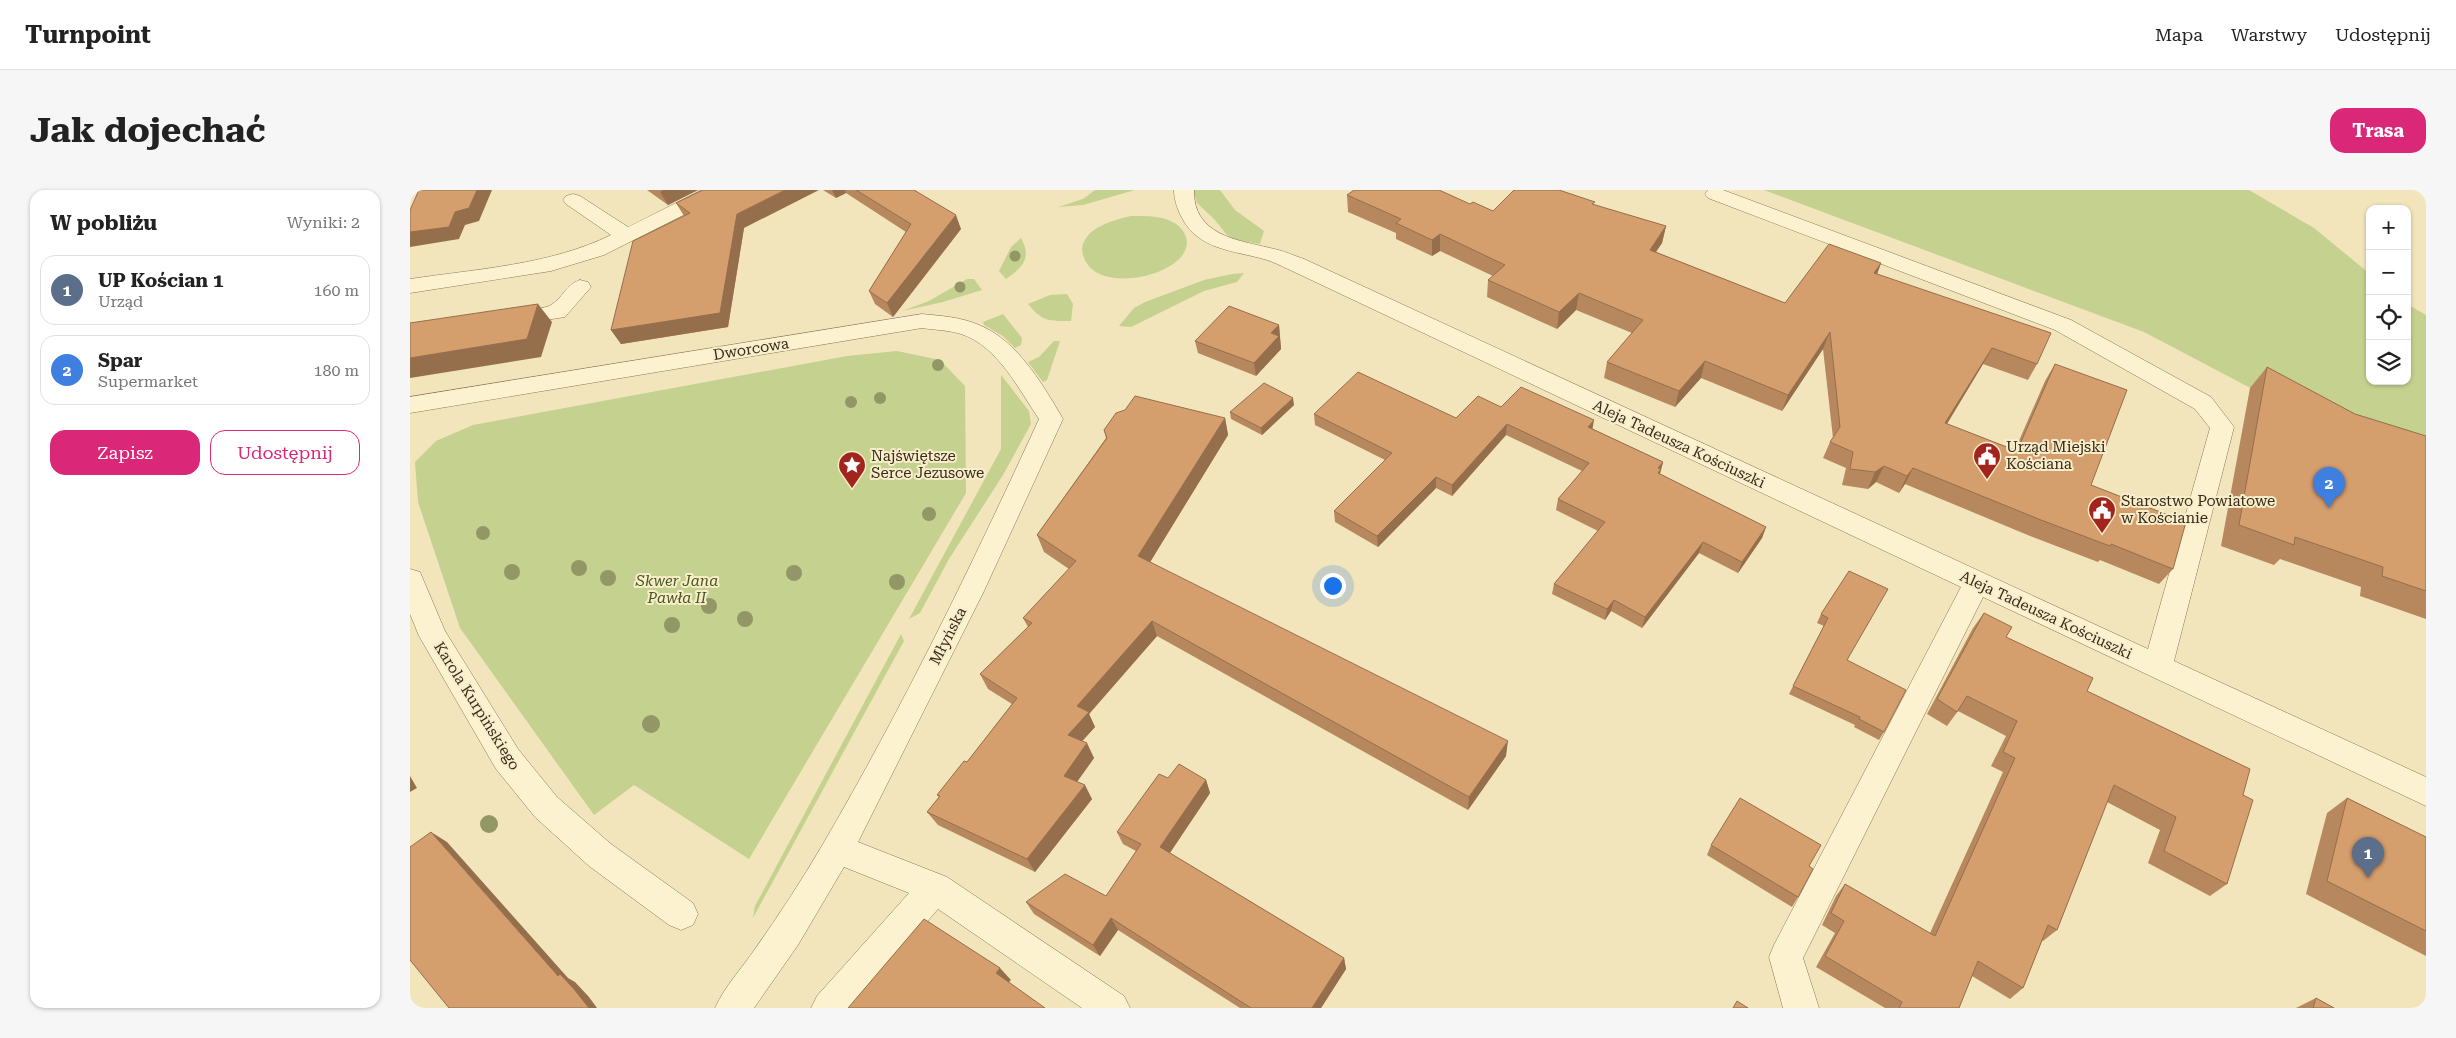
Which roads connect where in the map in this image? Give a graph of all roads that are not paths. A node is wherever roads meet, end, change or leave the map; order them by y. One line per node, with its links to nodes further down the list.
1 (718, 190): 5 (street)
2 (1184, 190): 12 (street, Aleja Tadeusza Kościuszki)
3 (1715, 194): 14 (street)
4 (573, 200): 5 (street)
5 (626, 235): 6 (street)
6 (410, 286)
7 (580, 287): 8 (street)
8 (488, 322)
9 (410, 405): 10 (street, Dworcowa)
10 (1051, 420): 16 (street, Młyńska)
11 (410, 580): 13 (street, Karola Kurpińskiego)
12 (1977, 582): 14 (street, Aleja Tadeusza Kościuszki); 22 (street)
13 (417, 616): 18 (street, Karola Kurpińskiego)
14 (2158, 666): 15 (street, Aleja Tadeusza Kościuszki)
15 (2426, 792)
16 (837, 849): 17 (street); 19 (street, Młyńska)
17 (935, 888): 20 (street); 21 (street)
18 (680, 914)
19 (733, 1008)
20 (829, 1008)
21 (1112, 1008)
22 (1801, 1008)

